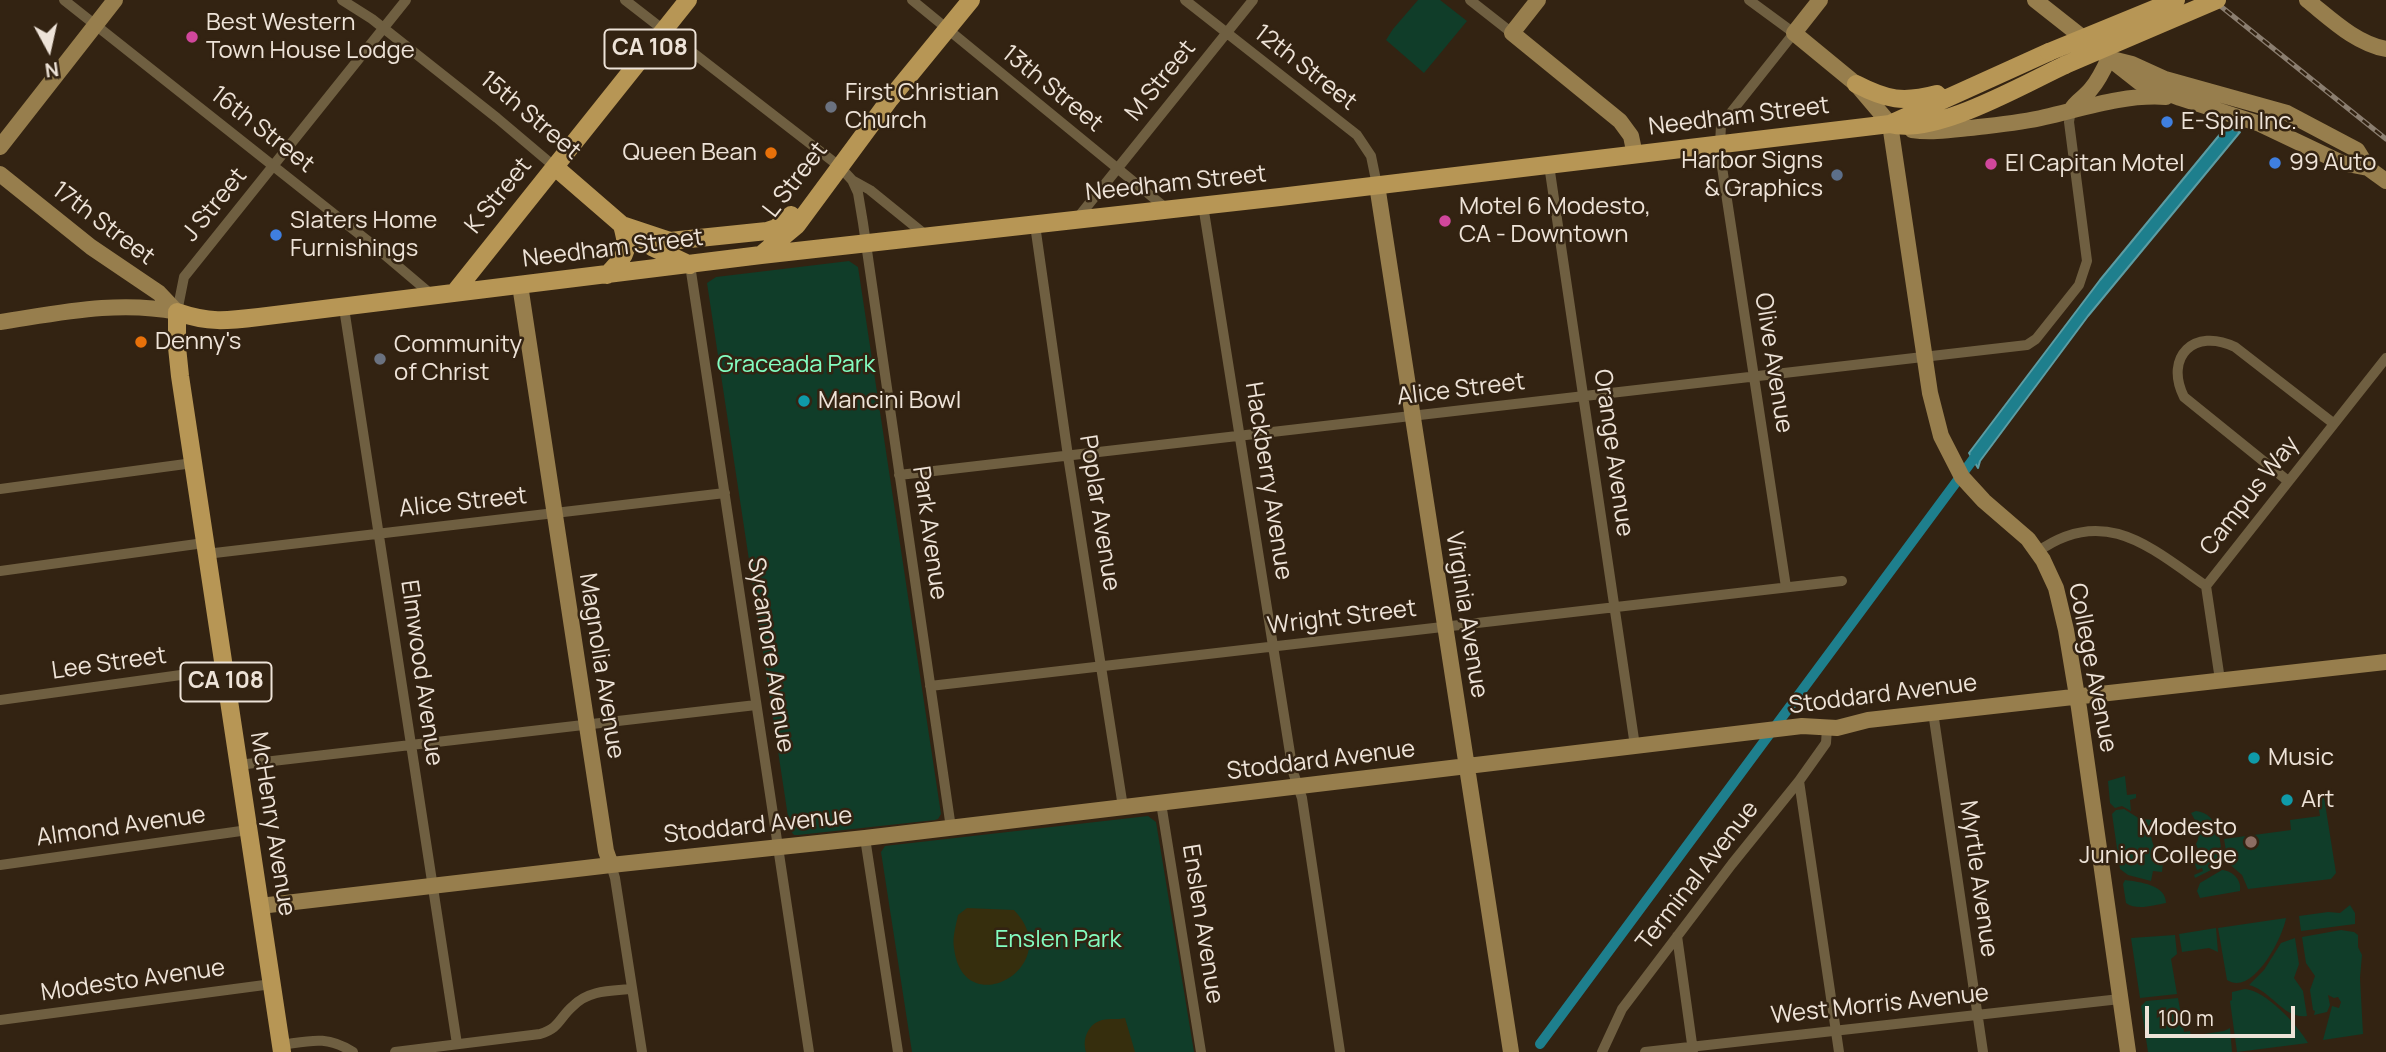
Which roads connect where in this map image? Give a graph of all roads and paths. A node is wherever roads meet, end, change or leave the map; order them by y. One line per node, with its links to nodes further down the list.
1 (64, 0): 19 (street, 16th Street)
2 (115, 0): 19 (street)
3 (342, 0): 20 (street, 15th Street)
4 (406, 0): 20 (street, J Street)
5 (625, 0): 22 (street)
6 (688, 0): 22 (main road, K Street / CA 108)
7 (912, 0): 21 (street, 13th Street)
8 (971, 0): 21 (main road, L Street)
9 (1185, 0): 23 (street, 12th Street)
10 (1253, 0): 23 (street, M Street)
11 (1471, 0): 24 (street)
12 (1538, 0): 24 (street)
13 (1749, 0): 25 (street)
14 (1820, 0): 25 (street)
15 (2035, 0): 27 (street)
16 (2176, 0): 28 (main road, bridge)
17 (2217, 0): 32 (main road, bridge)
18 (2307, 0): 26 (street)
19 (95, 25): 34 (street); 38 (street, 16th Street)
20 (383, 29): 38 (street, J Street); 39 (street, 15th Street)
21 (948, 29): 37 (main road, L Street); 41 (street, 13th Street)
22 (665, 30): 37 (street); 39 (main road, K Street / CA 108)
23 (1227, 33): 41 (street, M Street); 45 (street, 12th Street)
24 (1512, 33): 35 (street)
25 (1794, 33): 29 (street); 33 (street)
26 (2386, 50)
27 (2109, 58): 30 (street); 31 (street); 40 (street)
28 (2004, 73): 29 (main road); 32 (main road)
29 (1856, 84): 32 (street)
30 (2180, 98): 31 (street, Needham Street); 40 (street)
31 (2071, 110): 32 (street, Needham Street); 63 (street, Alice Street)
32 (1894, 125): 33 (main road, Needham Street); 63 (street, College Avenue)
33 (1720, 145): 35 (main road, Needham Street); 66 (street, Olive Avenue)
34 (0, 147)
35 (1635, 155): 36 (main road, Needham Street)
36 (1549, 165): 45 (main road, Needham Street); 67 (street, Orange Avenue)
37 (839, 166): 43 (street); 46 (main road, L Street)
38 (274, 167): 59 (street, 16th Street); 61 (street, J Street)
39 (555, 167): 50 (main road, 15th Street); 58 (main road, K Street / CA 108)
40 (2368, 168): 44 (street)
41 (1117, 170): 48 (street, 13th Street); 49 (street, M Street)
42 (0, 174): 61 (street, 17th Street)
43 (852, 180): 52 (street); 53 (street, Park Avenue)
44 (2386, 181)
45 (1377, 185): 47 (main road, Needham Street); 68 (street, Virginia Avenue)
46 (812, 204): 50 (main road); 54 (main road, L Street)
47 (1203, 205): 48 (main road, Needham Street); 70 (street, Hackberry Avenue)
48 (1167, 209): 49 (main road, Needham Street)
49 (1076, 220): 51 (main road, Needham Street)
50 (622, 225): 55 (main road, 15th Street); 56 (main road)
51 (1035, 225): 52 (main road, Needham Street); 71 (street, Poplar Avenue)
52 (928, 237): 53 (main road, Needham Street)
53 (865, 244): 54 (main road, Needham Street); 73 (street, Park Avenue)
54 (761, 255): 55 (main road, Needham Street)
55 (690, 265): 56 (main road, Needham Street); 76 (street, Sycamore Avenue)
56 (607, 275): 57 (main road, Needham Street)
57 (520, 285): 58 (main road, Needham Street); 77 (street, Magnolia Avenue)
58 (453, 293): 59 (main road, Needham Street)
59 (432, 295): 60 (main road, Needham Street)
60 (344, 308): 61 (main road, Needham Street); 78 (street, Elmwood Avenue)
61 (177, 312): 62 (street); 72 (main road, McHenry Avenue / CA 108)
62 (0, 321)
63 (1924, 358): 66 (street, Alice Street); 80 (street, College Avenue)
64 (2386, 358): 65 (street, Campus Way)
65 (2382, 371): 69 (street, Campus Way)
66 (1754, 378): 67 (street, Alice Street); 84 (street, Olive Avenue)
67 (1583, 397): 68 (street, Alice Street); 85 (street, Orange Avenue)
68 (1413, 417): 70 (street, Alice Street); 86 (street, Virginia Avenue)
69 (2333, 423): 74 (street, Campus Way); 74 (street)
70 (1240, 436): 71 (street, Alice Street); 87 (street, Hackberry Avenue)
71 (1068, 456): 73 (street, Alice Street); 89 (street, Poplar Avenue)
72 (193, 463): 75 (street); 79 (main road, McHenry Avenue / CA 108)
73 (899, 475): 92 (street, Park Avenue)
74 (2288, 481): 83 (street, Campus Way)
75 (0, 489)
76 (725, 493): 77 (street, Alice Street); 96 (street, Sycamore Avenue)
77 (555, 515): 78 (street, Alice Street); 98 (street, Magnolia Avenue)
78 (380, 532): 79 (street, Alice Street); 100 (street, Elmwood Avenue)
79 (205, 548): 81 (street, Alice Street); 90 (main road, McHenry Avenue / CA 108)
80 (2037, 552): 83 (street); 94 (street, College Avenue)
81 (0, 571)
82 (1842, 581): 84 (street, Wright Street)
83 (2206, 586): 91 (street, Campus Way)
84 (1786, 587): 85 (street, Wright Street)
85 (1615, 607): 86 (street, Wright Street); 101 (street, Orange Avenue)
86 (1445, 627): 87 (street, Wright Street); 103 (street, Virginia Avenue)
87 (1273, 647): 89 (street, Wright Street); 105 (street, Hackberry Avenue)
88 (2386, 662): 91 (street, Stoddard Avenue)
89 (1101, 667): 92 (street, Wright Street); 108 (street, Poplar Avenue)
90 (224, 669): 95 (street, Lee Street); 102 (main road, McHenry Avenue / CA 108)
91 (2220, 680): 93 (street, Stoddard Avenue)
92 (930, 686): 109 (street, Park Avenue)
93 (2094, 694): 94 (street, Stoddard Avenue); 106 (street)
94 (2077, 696): 97 (street, Stoddard Avenue); 106 (street, College Avenue)
95 (0, 700)
96 (756, 705): 98 (street); 112 (street, Sycamore Avenue)
97 (1933, 712): 99 (street, Stoddard Avenue); 121 (street, Myrtle Avenue)
98 (586, 724): 100 (street); 114 (street, Magnolia Avenue)
99 (1827, 728): 101 (street, Stoddard Avenue); 104 (street, Terminal Avenue)
100 (410, 744): 102 (street); 115 (street, Elmwood Avenue)
101 (1635, 746): 103 (street, Stoddard Avenue)
102 (238, 765): 110 (main road, McHenry Avenue / CA 108)
103 (1466, 766): 105 (street, Stoddard Avenue); 134 (street, Virginia Avenue)
104 (1799, 781): 117 (street, Terminal Avenue); 123 (street)
105 (1298, 787): 107 (street, Stoddard Avenue); 133 (street, Hackberry Avenue)
106 (2092, 794): 120 (street, College Avenue)
107 (1161, 803): 108 (street, Stoddard Avenue); 132 (street, Enslen Avenue)
108 (1123, 807): 109 (street, Stoddard Avenue)
109 (951, 828): 111 (street, Stoddard Avenue)
110 (248, 830): 113 (street, Almond Avenue); 116 (main road, McHenry Avenue / CA 108)
111 (865, 838): 112 (street, Stoddard Avenue); 131 (street)
112 (778, 846): 114 (street, Stoddard Avenue); 130 (street, Sycamore Avenue)
113 (0, 865)
114 (611, 865): 115 (street, Stoddard Avenue); 119 (street, Magnolia Avenue)
115 (433, 886): 116 (street, Stoddard Avenue); 124 (street, Elmwood Avenue)
116 (260, 906): 118 (main road, McHenry Avenue / CA 108)
117 (1677, 936): 126 (street); 135 (street, Terminal Avenue)
118 (272, 984): 122 (street, Modesto Avenue); 125 (main road, McHenry Avenue / CA 108)
119 (631, 989): 124 (street); 129 (street, Magnolia Avenue)
120 (2120, 999): 121 (street, West Morris Avenue); 139 (street, College Avenue)
121 (1977, 1015): 123 (street, West Morris Avenue); 138 (street, Myrtle Avenue)
122 (0, 1020)
123 (1836, 1031): 126 (street, West Morris Avenue); 137 (street)
124 (457, 1044): 128 (street)
125 (281, 1048): 127 (street)
126 (1693, 1049): 136 (street, West Morris Avenue)
127 (353, 1052)
128 (395, 1052)
129 (642, 1052)
130 (809, 1052)
131 (898, 1052)
132 (1200, 1052)
133 (1340, 1052)
134 (1511, 1052)
135 (1602, 1052)
136 (1645, 1052)
137 (1839, 1052)
138 (1983, 1052)
139 (2128, 1052)

